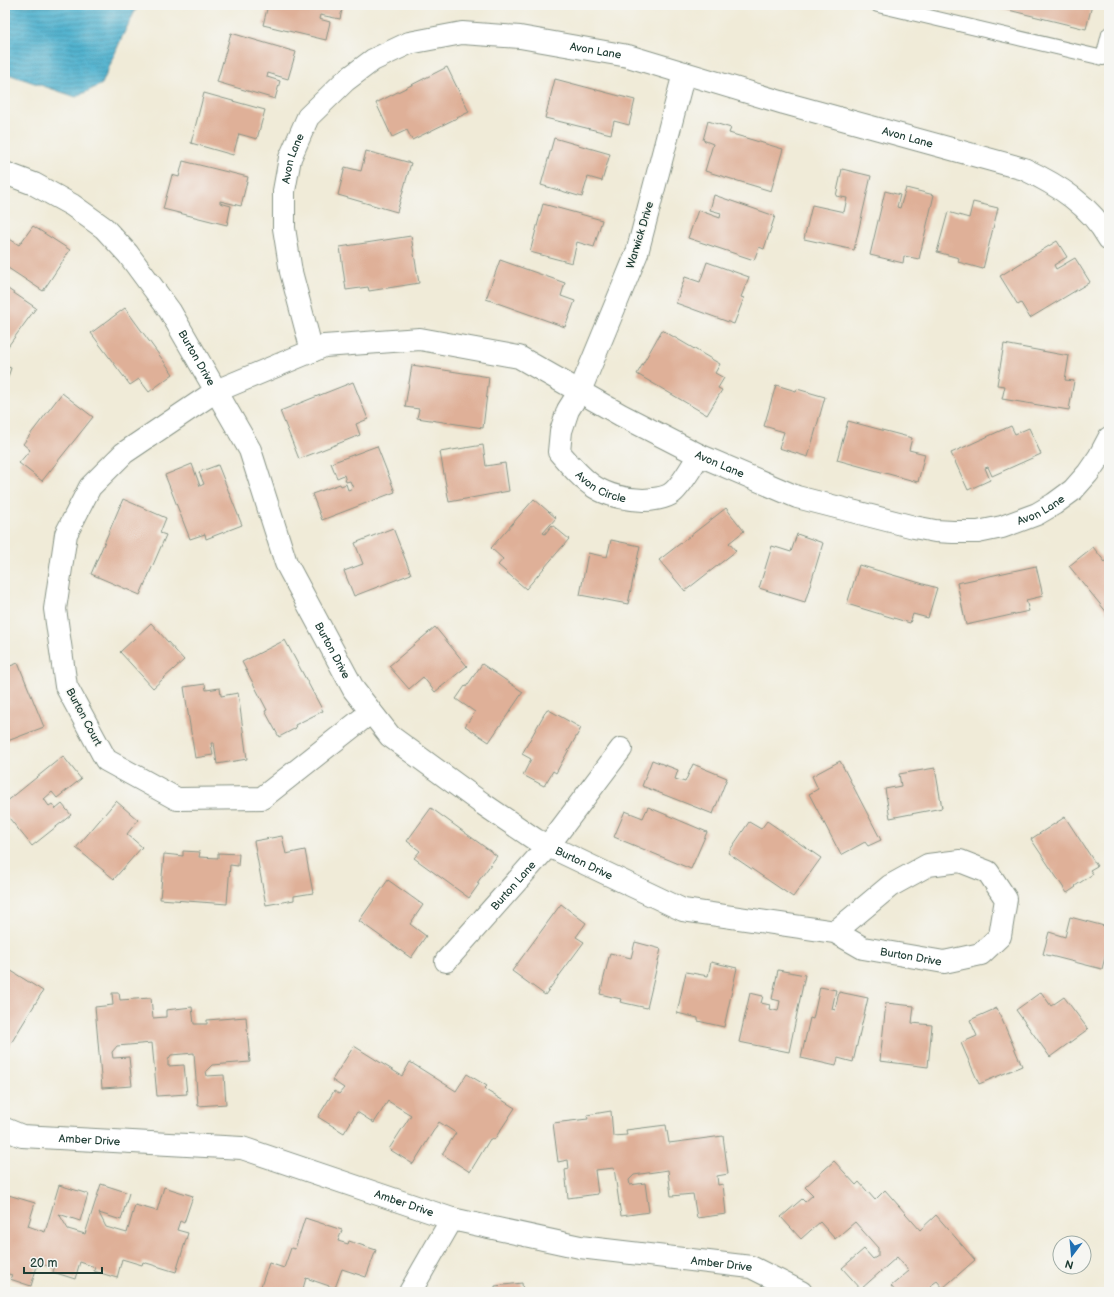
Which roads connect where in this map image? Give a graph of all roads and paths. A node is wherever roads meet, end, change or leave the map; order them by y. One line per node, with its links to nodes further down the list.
1 (878, 5): 2 (lane)
2 (1109, 34)
3 (684, 73): 5 (street, Avon Lane); 6 (street, Avon Lane); 8 (street, Warwick Drive)
4 (5, 173): 7 (street, Burton Drive)
5 (1109, 239)
6 (312, 351): 7 (street, Avon Lane); 8 (street, Avon Lane)
7 (216, 391): 11 (street, Burton Drive); 11 (street, Burton Court)
8 (580, 391): 10 (street, Avon Lane); 10 (street, Avon Circle)
9 (1109, 438): 10 (street, Avon Lane)
10 (699, 455)
11 (372, 712): 13 (street, Burton Drive)
12 (621, 749): 13 (street, Burton Lane)
13 (548, 846): 14 (street, Burton Drive); 15 (street, Burton Lane)
14 (834, 932): 14 (street, Burton Drive)
15 (446, 961)
16 (5, 1129): 17 (street, Amber Drive)
17 (452, 1219): 18 (street); 19 (street, Amber Drive)
18 (410, 1292)
19 (801, 1292)

